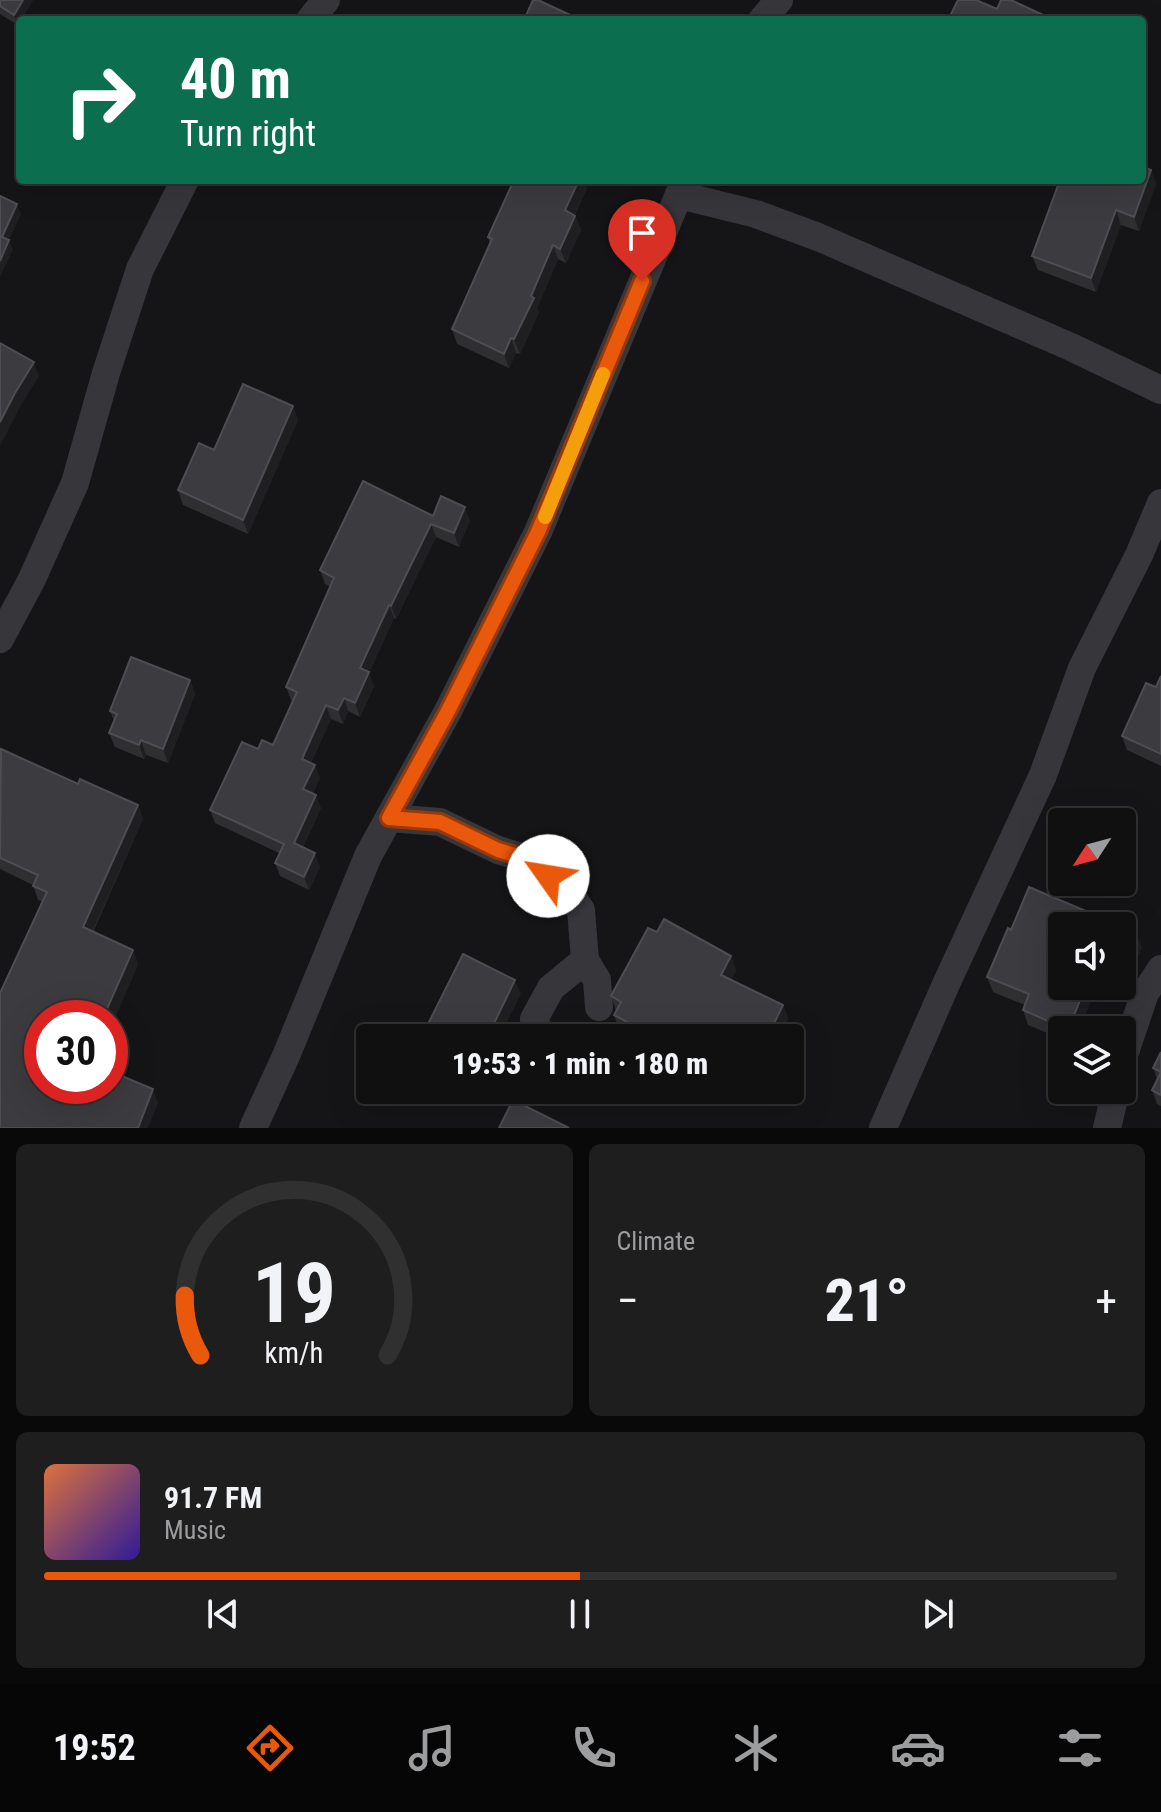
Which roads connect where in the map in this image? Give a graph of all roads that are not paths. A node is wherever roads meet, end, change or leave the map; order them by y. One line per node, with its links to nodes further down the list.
1 (326, 0): 3 (street)
2 (779, 0): 4 (street)
3 (313, 16)
4 (765, 16)
5 (183, 184): 9 (street)
6 (682, 188): 7 (street); 10 (street)
7 (1161, 390)
8 (1161, 503): 18 (street)
9 (0, 639)
10 (389, 818): 11 (street); 17 (street)
11 (585, 960): 13 (street); 15 (street)
12 (1161, 969): 14 (street)
13 (599, 1007)
14 (1136, 1020)
15 (536, 1024)
16 (1113, 1104): 19 (street)
17 (253, 1128)
18 (883, 1128)
19 (1107, 1128)

